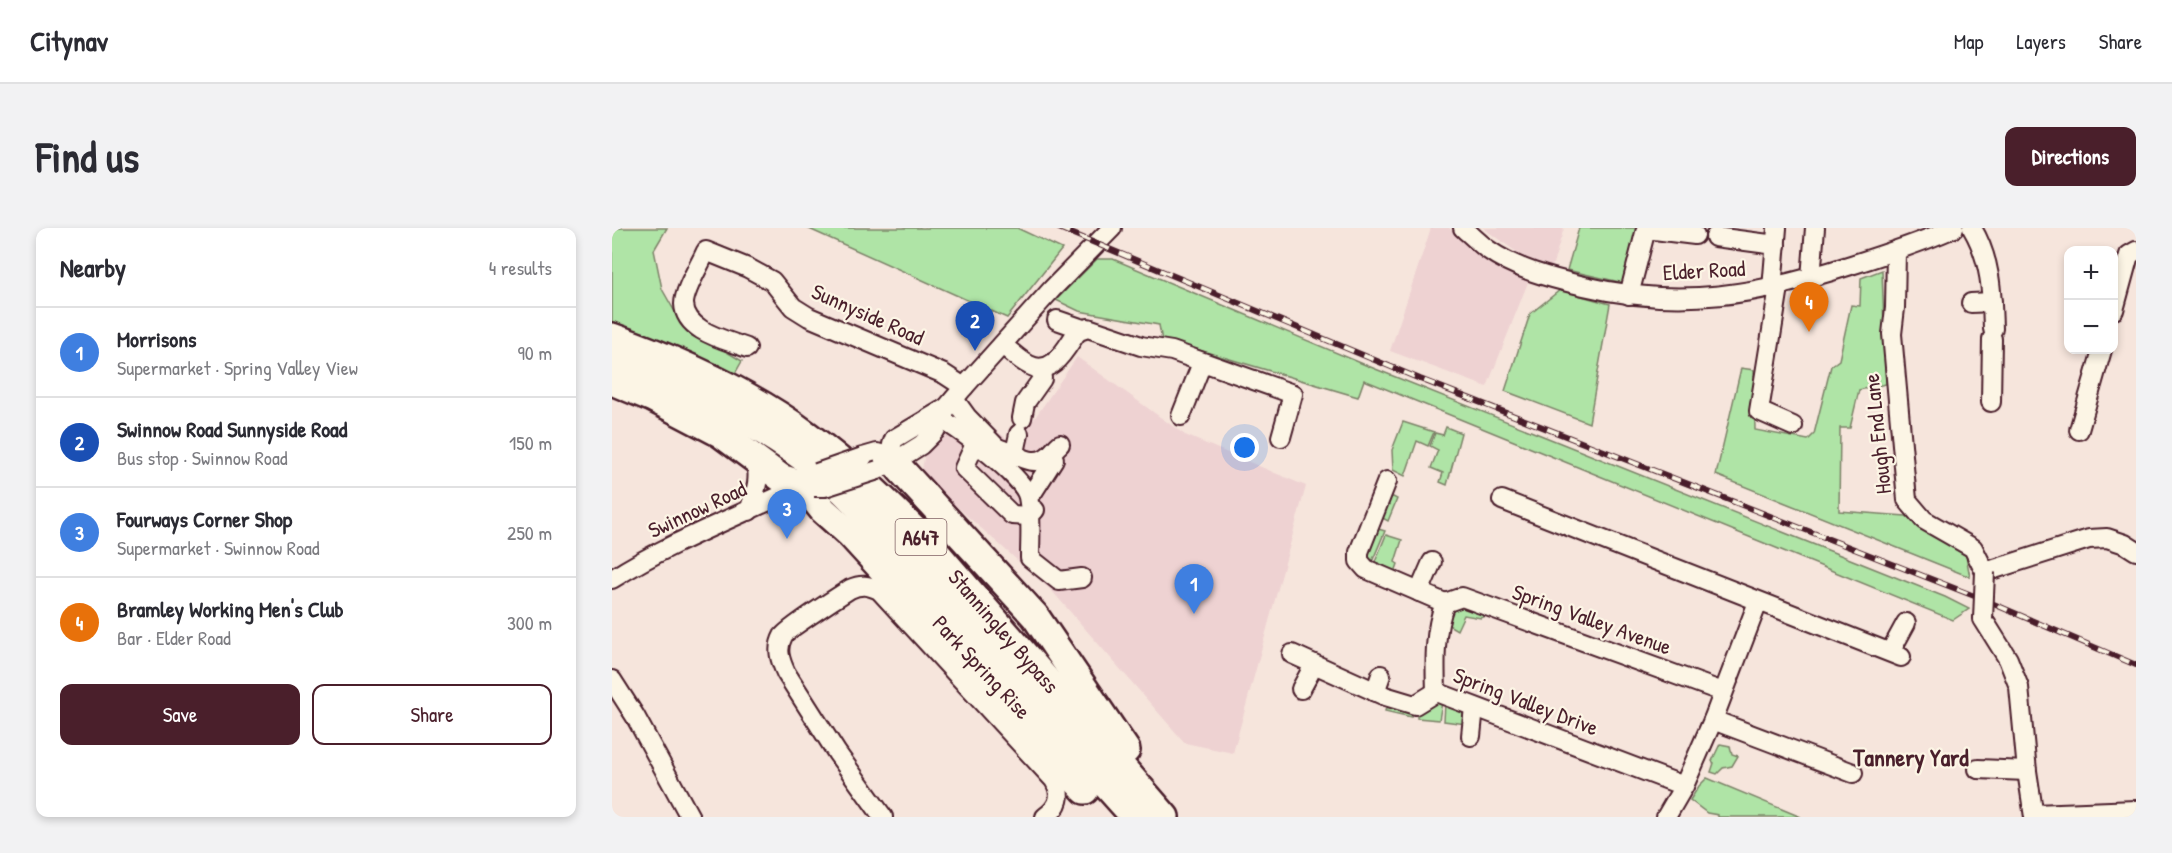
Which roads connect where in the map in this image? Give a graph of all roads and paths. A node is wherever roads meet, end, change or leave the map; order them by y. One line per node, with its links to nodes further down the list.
1 (1112, 228): 20 (street, Swinnow Road)
2 (1463, 228): 13 (street, Elder Road)
3 (1815, 228): 11 (street)
4 (1954, 228): 9 (street, Elder Road)
5 (1972, 228): 15 (street)
6 (1695, 235): 13 (street)
7 (1776, 236): 8 (street); 12 (street)
8 (1715, 237)
9 (1896, 251): 11 (street, Elder Road); 45 (street, Hough End Lane)
10 (2136, 251): 14 (street)
11 (1811, 278): 12 (street, Elder Road)
12 (1775, 288): 13 (street, Elder Road); 31 (street)
13 (1629, 295)
14 (2117, 300)
15 (1992, 302): 16 (street); 27 (street)
16 (1971, 303)
17 (1057, 320): 18 (street)
18 (1083, 329): 24 (street); 25 (street)
19 (612, 337): 73 (highway, Stanningley Bypass / A647)
20 (1002, 345): 25 (street); 28 (street, Swinnow Road)
21 (747, 348): 28 (street, Sunnyside Road)
22 (2101, 354): 32 (street)
23 (612, 362): 72 (highway, Stanningley Bypass / A647)
24 (1203, 363): 29 (street); 33 (street)
25 (1041, 368): 35 (street)
26 (612, 381): 36 (highway)
27 (1991, 402)
28 (951, 403): 30 (street); 34 (street); 35 (street); 37 (street, Swinnow Road)
29 (1181, 416)
30 (962, 423)
31 (1793, 426)
32 (2079, 430)
33 (1281, 437)
34 (975, 444): 35 (street); 40 (street)
35 (1006, 458): 40 (street); 40 (street)
36 (756, 459): 39 (highway); 42 (street)
37 (885, 463): 39 (street, Swinnow Road, bridge); 39 (street, Swinnow Road, bridge); 73 (highway, A647)
38 (1387, 481): 49 (street)
39 (807, 484): 42 (street, Swinnow Road); 71 (highway, A647)
40 (1029, 497): 48 (street); 48 (street)
41 (1502, 500): 50 (street)
42 (749, 511): 47 (street, Swinnow Road)
43 (2136, 551): 45 (street)
44 (1432, 562): 49 (street)
45 (1985, 572): 63 (street, bridge)
46 (1082, 578): 48 (street)
47 (612, 579)
48 (1059, 580)
49 (1419, 592): 51 (street)
50 (1758, 602): 52 (street); 58 (street)
51 (1446, 603): 57 (street, Spring Valley Drive); 58 (street, Spring Valley Avenue)
52 (1906, 623)
53 (1292, 654): 54 (street)
54 (1313, 659): 56 (street); 57 (street)
55 (612, 680): 68 (street)
56 (1301, 689)
57 (1436, 692): 59 (street, Spring Valley Drive)
58 (1723, 692): 60 (street)
59 (1474, 707): 61 (street); 65 (street, Spring Valley Drive)
60 (1713, 720): 64 (street); 65 (street)
61 (1471, 736)
62 (1978, 769): 63 (street)
63 (2027, 771): 67 (street)
64 (1854, 773)
65 (1684, 786): 74 (street)
66 (2136, 810): 67 (street)
67 (2034, 816)
68 (690, 817)
69 (884, 817): 70 (street, Park Spring Rise)
70 (1045, 817)
71 (1110, 817)
72 (1134, 817)
73 (1166, 817)
74 (1666, 817)

